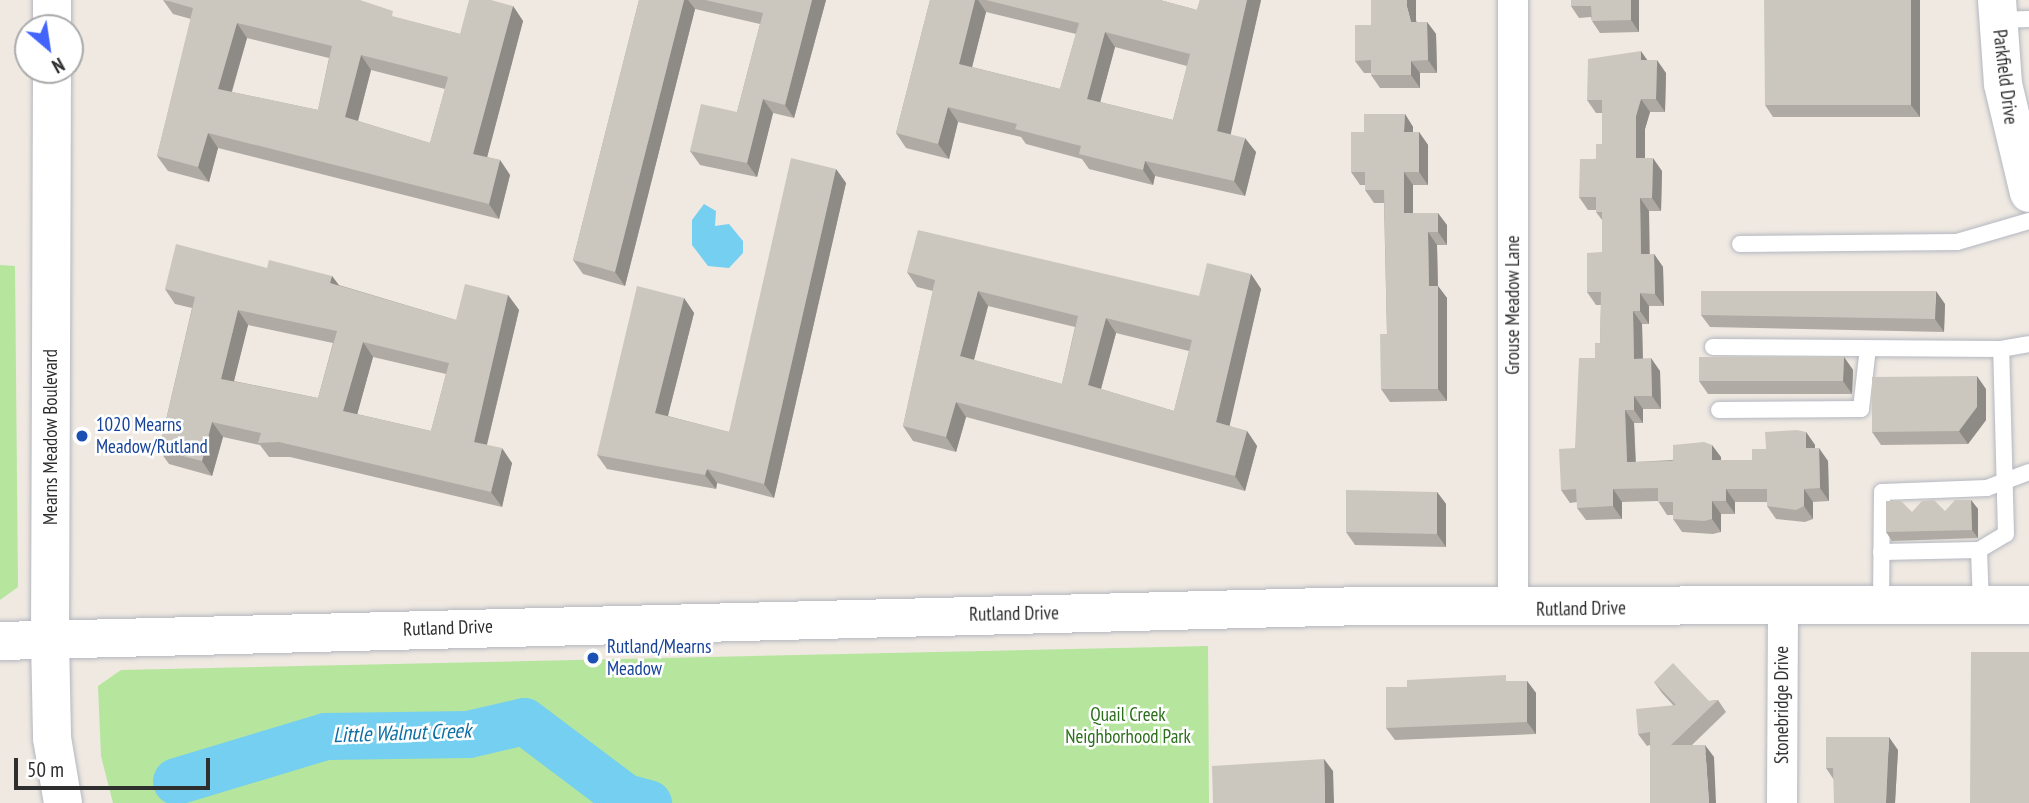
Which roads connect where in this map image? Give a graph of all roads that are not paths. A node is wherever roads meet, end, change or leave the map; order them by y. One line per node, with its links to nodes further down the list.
1 (1513, 0): 24 (street, Grouse Meadow Lane)
2 (2008, 13): 4 (street, Parkfield Drive)
3 (52, 84): 25 (street, Mearns Meadow Boulevard)
4 (2029, 193)
5 (2029, 221): 6 (lane)
6 (1740, 244)
7 (2029, 344): 10 (lane)
8 (1713, 347): 9 (lane)
9 (1868, 348): 10 (lane); 11 (lane)
10 (2001, 349): 13 (lane)
11 (1719, 410)
12 (2029, 472): 13 (lane)
13 (2003, 482): 14 (lane); 18 (lane)
14 (1951, 489): 15 (lane); 16 (lane)
15 (1918, 490): 17 (lane); 19 (lane)
16 (1951, 509)
17 (1918, 510)
18 (1979, 550): 19 (lane); 22 (lane)
19 (1881, 552): 21 (lane)
20 (2029, 605): 22 (street, Rutland Drive)
21 (1881, 606): 22 (street, Rutland Drive); 23 (street, Rutland Drive)
22 (1981, 606)
23 (1783, 607): 24 (street, Rutland Drive); 28 (street, Stonebridge Drive)
24 (1513, 610): 25 (street, Rutland Drive)
25 (50, 640): 26 (street, Rutland Drive); 27 (street, Mearns Meadow Boulevard)
26 (0, 641)
27 (63, 803)
28 (1782, 803)

